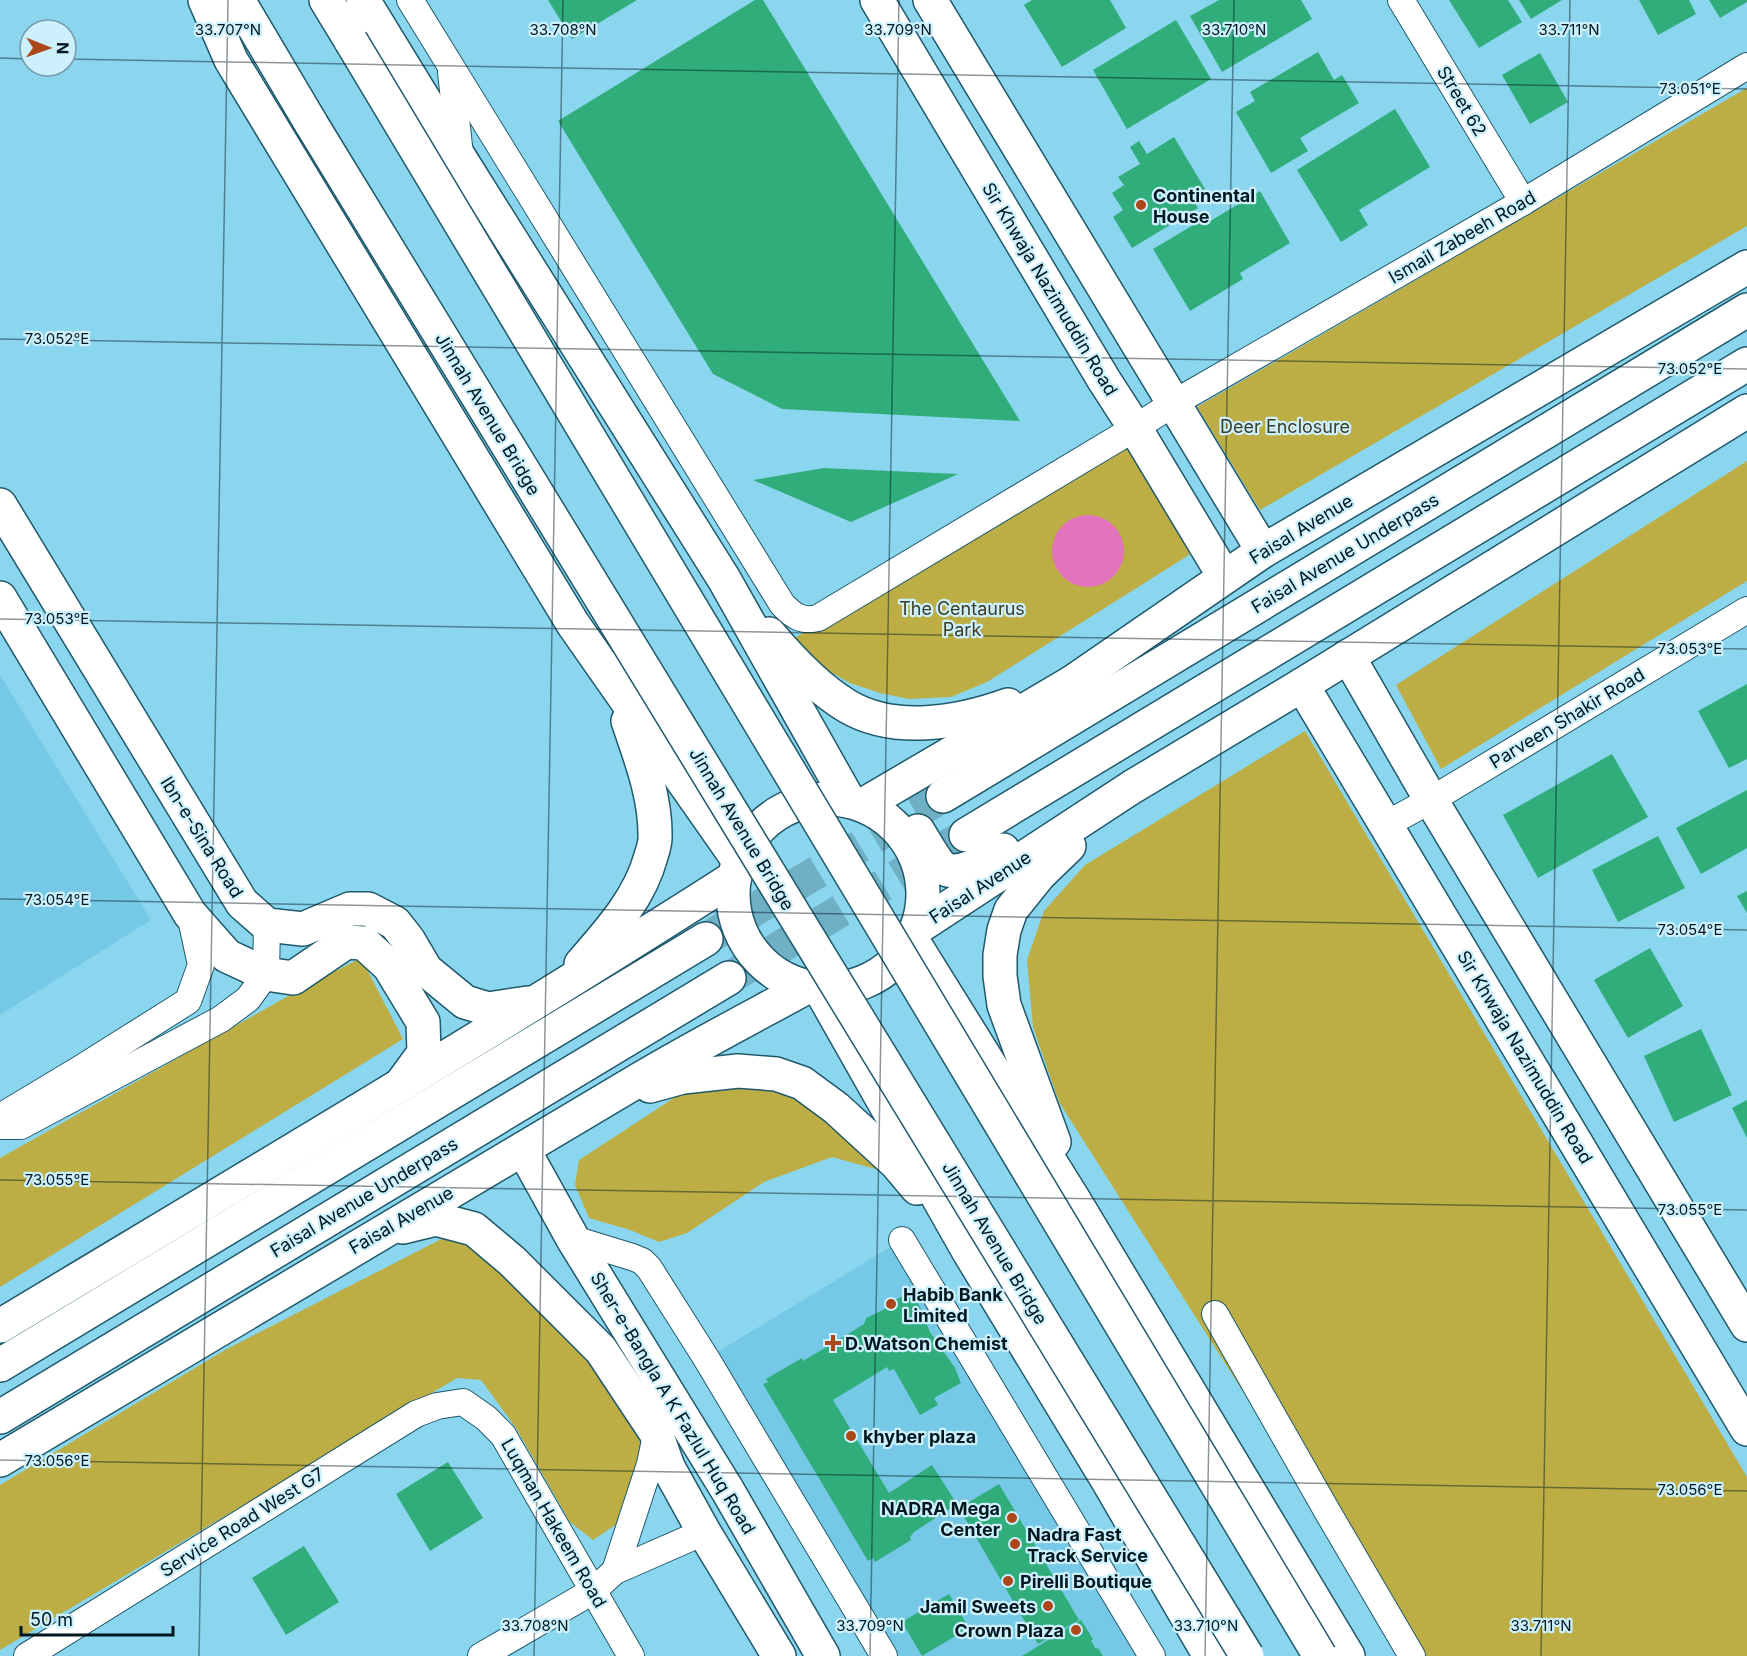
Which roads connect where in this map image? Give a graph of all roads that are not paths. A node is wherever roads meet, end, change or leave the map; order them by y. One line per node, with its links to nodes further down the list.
1 (205, 0): 27 (main road)
2 (238, 0): 81 (main road, Jinnah Avenue Bridge, bridge)
3 (326, 0): 82 (main road, bridge)
4 (363, 0): 11 (main road)
5 (410, 0): 9 (street, Ismail Zabeeh Road)
6 (877, 0): 17 (main road, Sir Khwaja Nazimuddin Road)
7 (930, 0): 15 (main road)
8 (1401, 0): 12 (street, Street 62)
9 (450, 66): 11 (street); 20 (street, Ismail Zabeeh Road)
10 (1747, 66): 12 (street, Ismail Zabeeh Road)
11 (461, 160): 24 (main road)
12 (1523, 202): 18 (street, Ismail Zabeeh Road)
13 (1747, 267): 22 (main road, Faisal Avenue)
14 (1747, 310): 33 (main road, Faisal Avenue Underpass)
15 (1142, 350): 17 (main road); 18 (main road)
16 (1747, 364): 37 (main road)
17 (1104, 380): 20 (main road, Sir Khwaja Nazimuddin Road)
18 (1174, 403): 20 (street, Ismail Zabeeh Road); 22 (main road)
19 (1747, 411): 28 (main road, Faisal Avenue)
20 (1135, 428): 23 (main road, Sir Khwaja Nazimuddin Road)
21 (0, 505): 40 (main road, Ibn-e-Sina Road)
22 (1263, 551): 23 (main road, Faisal Avenue)
23 (1224, 576): 29 (main road, Faisal Avenue)
24 (724, 579): 29 (main road); 35 (main road)
25 (0, 598): 39 (main road)
26 (1747, 610): 34 (street, Parveen Shakir Road)
27 (573, 624): 38 (main road); 48 (main road)
28 (1348, 656): 30 (main road, Faisal Avenue); 34 (main road)
29 (1071, 683): 31 (main road, Faisal Avenue)
30 (1302, 685): 32 (main road, Faisal Avenue); 36 (main road, Sir Khwaja Nazimuddin Road)
31 (910, 778): 32 (main road); 35 (main road, Faisal Avenue)
32 (1131, 787): 41 (main road, Faisal Avenue); 55 (main road)
33 (943, 796)
34 (1431, 800): 36 (street, Parveen Shakir Road); 61 (main road)
35 (856, 803): 38 (main road); 41 (main road)
36 (1386, 825): 67 (main road, Sir Khwaja Nazimuddin Road)
37 (966, 835)
38 (737, 869): 43 (main road); 47 (main road)
39 (190, 914): 44 (main road); 52 (street)
40 (267, 925): 44 (street); 46 (main road)
41 (914, 934): 47 (main road); 55 (main road)
42 (705, 939): 63 (main road)
43 (602, 963): 48 (main road); 49 (main road)
44 (266, 974): 46 (main road); 53 (street)
45 (729, 978): 66 (main road, Faisal Avenue Underpass)
46 (414, 980): 48 (main road); 50 (main road)
47 (813, 988): 49 (main road, Faisal Avenue); 59 (main road)
48 (547, 996): 50 (main road)
49 (642, 1078): 51 (main road, Faisal Avenue)
50 (400, 1087): 62 (main road)
51 (613, 1096): 54 (main road, Faisal Avenue); 59 (main road)
52 (0, 1117)
53 (0, 1126)
54 (523, 1149): 56 (main road, Faisal Avenue); 57 (main road, Sher-e-Bangla A K Fazlul Huq Road)
55 (1074, 1200): 83 (main road)
56 (375, 1234): 68 (main road, Sher-e-Bangla A K Fazlul Huq Road); 69 (main road, Faisal Avenue)
57 (573, 1239): 64 (main road, Sher-e-Bangla A K Fazlul Huq Road); 78 (street)
58 (902, 1240): 79 (street)
59 (969, 1252): 80 (main road)
60 (1215, 1314): 84 (street)
61 (1747, 1325)
62 (0, 1326)
63 (0, 1365)
64 (669, 1395): 68 (street); 77 (main road, Sher-e-Bangla A K Fazlul Huq Road)
65 (463, 1402): 72 (street, Luqman Hakeem Road); 73 (street, Service Road West G7)
66 (0, 1417)
67 (1747, 1429)
68 (656, 1433): 70 (main road, Sher-e-Bangla A K Fazlul Huq Road); 71 (street)
69 (0, 1460)
70 (704, 1532): 71 (street); 76 (main road, Sher-e-Bangla A K Fazlul Huq Road)
71 (615, 1570): 72 (street)
72 (593, 1592): 74 (street); 75 (street, Luqman Hakeem Road)
73 (27, 1656)
74 (481, 1656)
75 (631, 1656)
76 (779, 1656)
77 (823, 1656)
78 (884, 1656)
79 (1152, 1656)
80 (1210, 1656)
81 (1247, 1656)
82 (1320, 1656)
83 (1348, 1656)
84 (1412, 1656)

